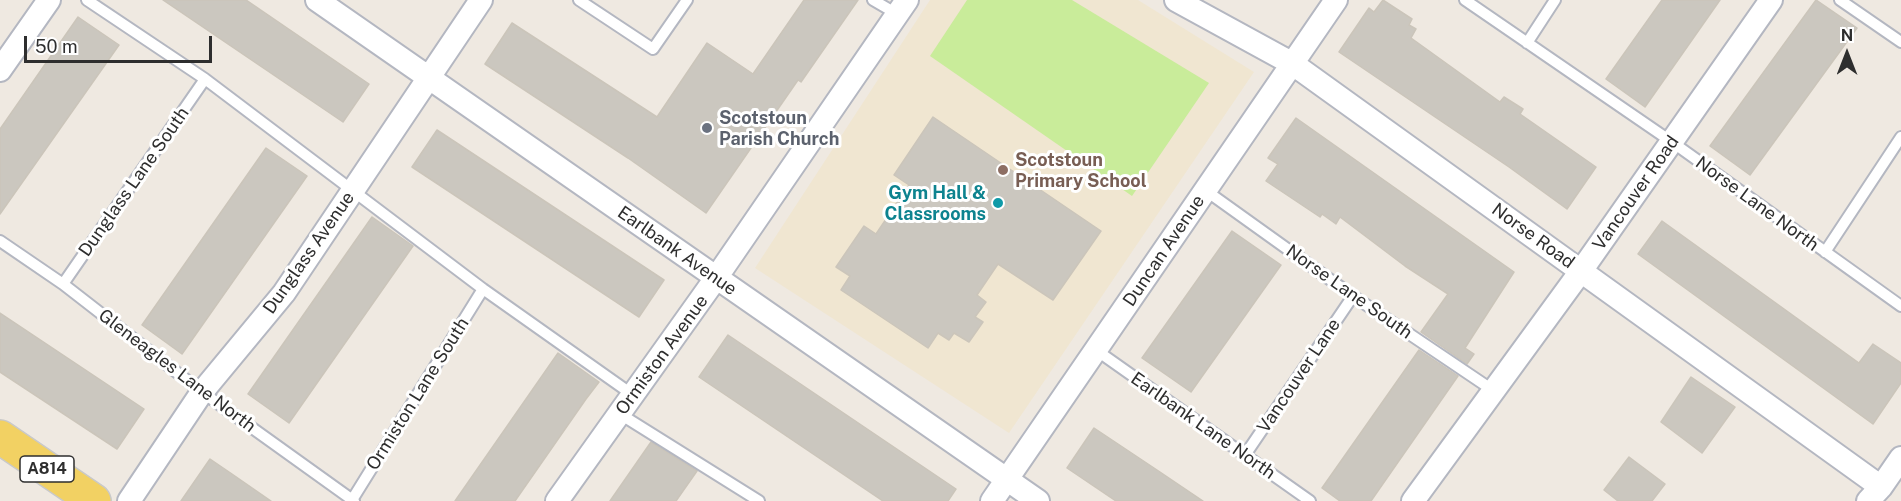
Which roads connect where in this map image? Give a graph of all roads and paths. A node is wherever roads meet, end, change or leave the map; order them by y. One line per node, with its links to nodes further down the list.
1 (49, 0): 18 (street)
2 (87, 0): 20 (lane)
3 (316, 0): 19 (street, Earlbank Avenue)
4 (481, 0): 19 (street, Dunglass Avenue)
5 (579, 0): 6 (lane)
6 (687, 0)
7 (873, 0): 14 (lane)
8 (1176, 0): 17 (street, Norse Road)
9 (1336, 0): 17 (street, Duncan Avenue)
10 (1465, 0): 16 (lane, Norse Lane North)
11 (1555, 0): 16 (lane)
12 (1771, 0): 22 (street, Vancouver Road)
13 (1839, 0): 15 (lane)
14 (902, 7): 28 (street, Ormiston Avenue)
15 (1901, 42)
16 (1527, 43): 22 (lane, Norse Lane North)
17 (1293, 64): 23 (street, Duncan Avenue); 27 (street, Norse Road)
18 (0, 70)
19 (430, 77): 24 (street, Dunglass Avenue); 28 (street, Earlbank Avenue)
20 (205, 80): 24 (lane); 29 (lane, Dunglass Lane South)
21 (1901, 137): 26 (lane)
22 (1672, 142): 26 (lane, Norse Lane North); 27 (street, Vancouver Road)
23 (1205, 190): 31 (lane, Norse Lane South); 33 (street, Duncan Avenue)
24 (352, 192): 30 (lane); 35 (street, Dunglass Avenue)
25 (0, 242): 29 (lane, Gleneagles Lane North)
26 (1824, 252): 32 (lane, Norse Lane North)
27 (1581, 271): 34 (street, Vancouver Road); 42 (street, Norse Road)
28 (716, 278): 36 (street, Ormiston Avenue); 41 (street, Earlbank Avenue)
29 (63, 284): 35 (lane, Gleneagles Lane North)
30 (483, 289): 36 (lane); 43 (lane, Ormiston Lane South)
31 (1353, 296): 34 (lane, Norse Lane South); 39 (lane, Vancouver Lane)
32 (1901, 306)
33 (1096, 350): 39 (lane, Earlbank Lane North); 41 (street, Duncan Avenue)
34 (1494, 391): 51 (street, Vancouver Road)
35 (202, 392): 43 (lane, Gleneagles Lane North); 45 (street, Dunglass Avenue)
36 (633, 395): 37 (street, Ormiston Avenue)
37 (620, 414): 46 (street, Ormiston Avenue); 47 (lane)
38 (0, 437): 44 (main road, A814)
39 (1245, 455): 50 (lane, Earlbank Lane North)
40 (1901, 458): 42 (street)
41 (1006, 479): 48 (street, Duncan Avenue); 49 (street, Earlbank Avenue)
42 (1873, 497)
43 (353, 500)
44 (94, 501)
45 (129, 501)
46 (557, 501)
47 (759, 501)
48 (992, 501)
49 (1038, 501)
50 (1310, 501)
51 (1413, 501)

